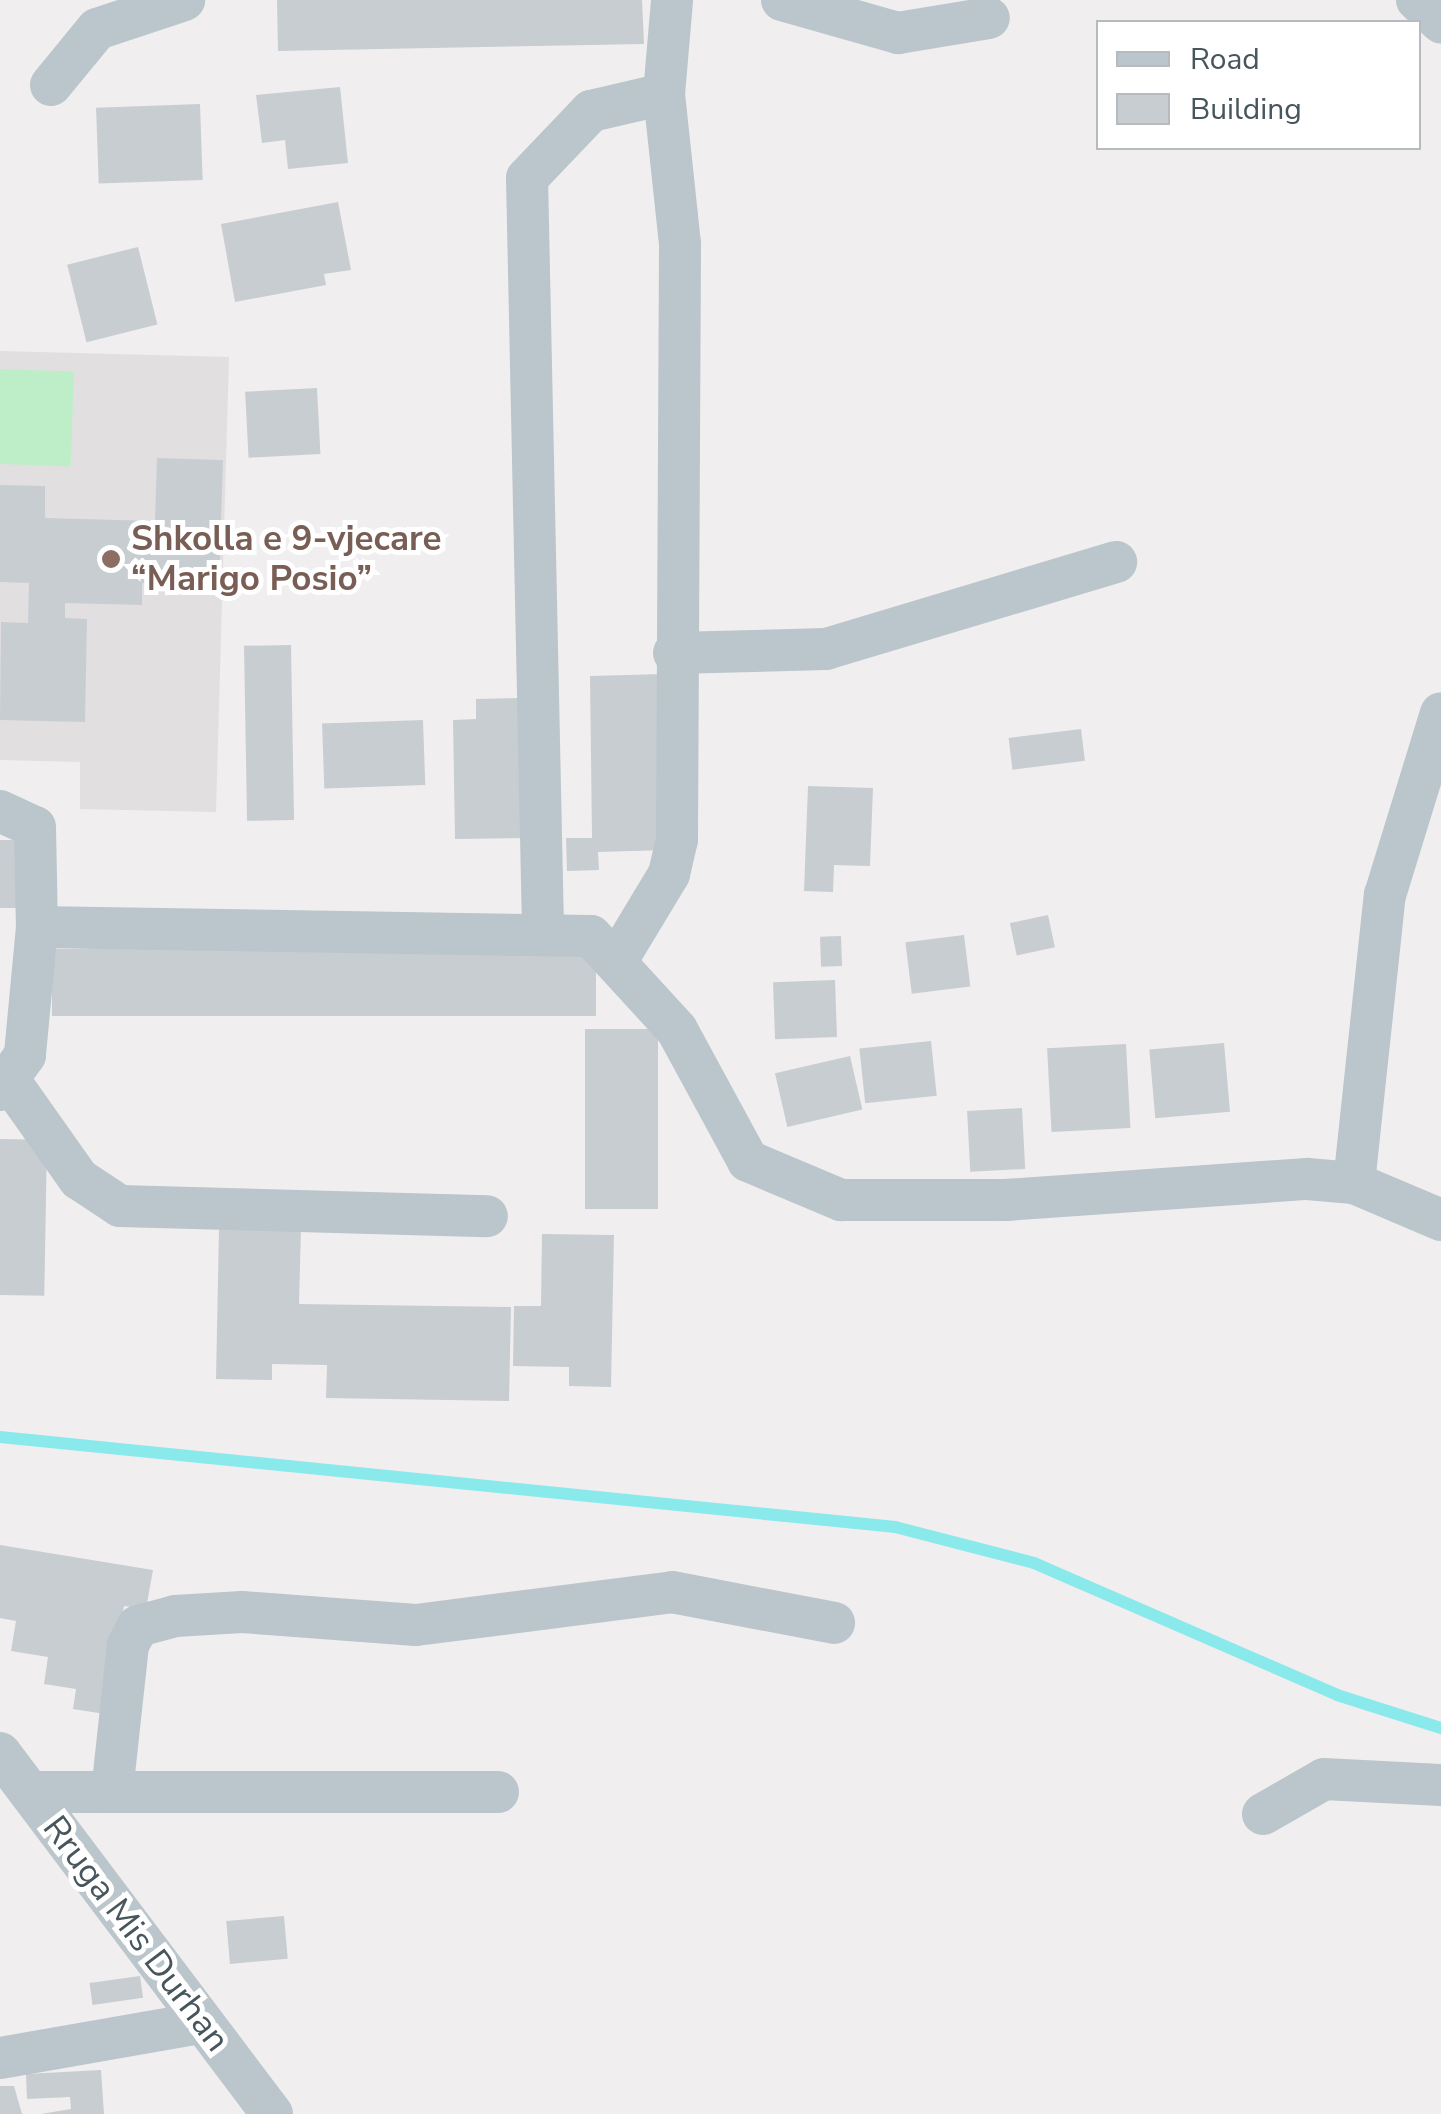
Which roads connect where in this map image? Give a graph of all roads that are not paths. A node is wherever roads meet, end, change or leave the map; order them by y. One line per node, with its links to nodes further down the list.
1 (184, 0): 7 (street)
2 (672, 0): 8 (street)
3 (782, 0): 5 (street)
4 (1417, 0): 6 (street)
5 (990, 18)
6 (1441, 22)
7 (51, 85)
8 (664, 94): 10 (street); 14 (street)
9 (1116, 562): 10 (street)
10 (674, 653): 15 (street)
11 (1441, 712): 17 (street)
12 (0, 811): 13 (street)
13 (37, 927): 14 (street); 16 (street)
14 (543, 929): 15 (street)
15 (619, 957): 17 (street)
16 (5, 1086): 18 (street)
17 (1354, 1183): 19 (street)
18 (488, 1216)
19 (1441, 1220)
20 (834, 1623): 24 (street)
21 (0, 1753): 23 (street, Rruga Mis Durhan)
22 (1441, 1785): 26 (street)
23 (30, 1792): 24 (street); 27 (street, Rruga Mis Durhan)
24 (112, 1792): 25 (street)
25 (498, 1792)
26 (1263, 1814)
27 (201, 2023): 28 (street); 29 (street, Rruga Mis Durhan)
28 (0, 2058)
29 (272, 2114)

